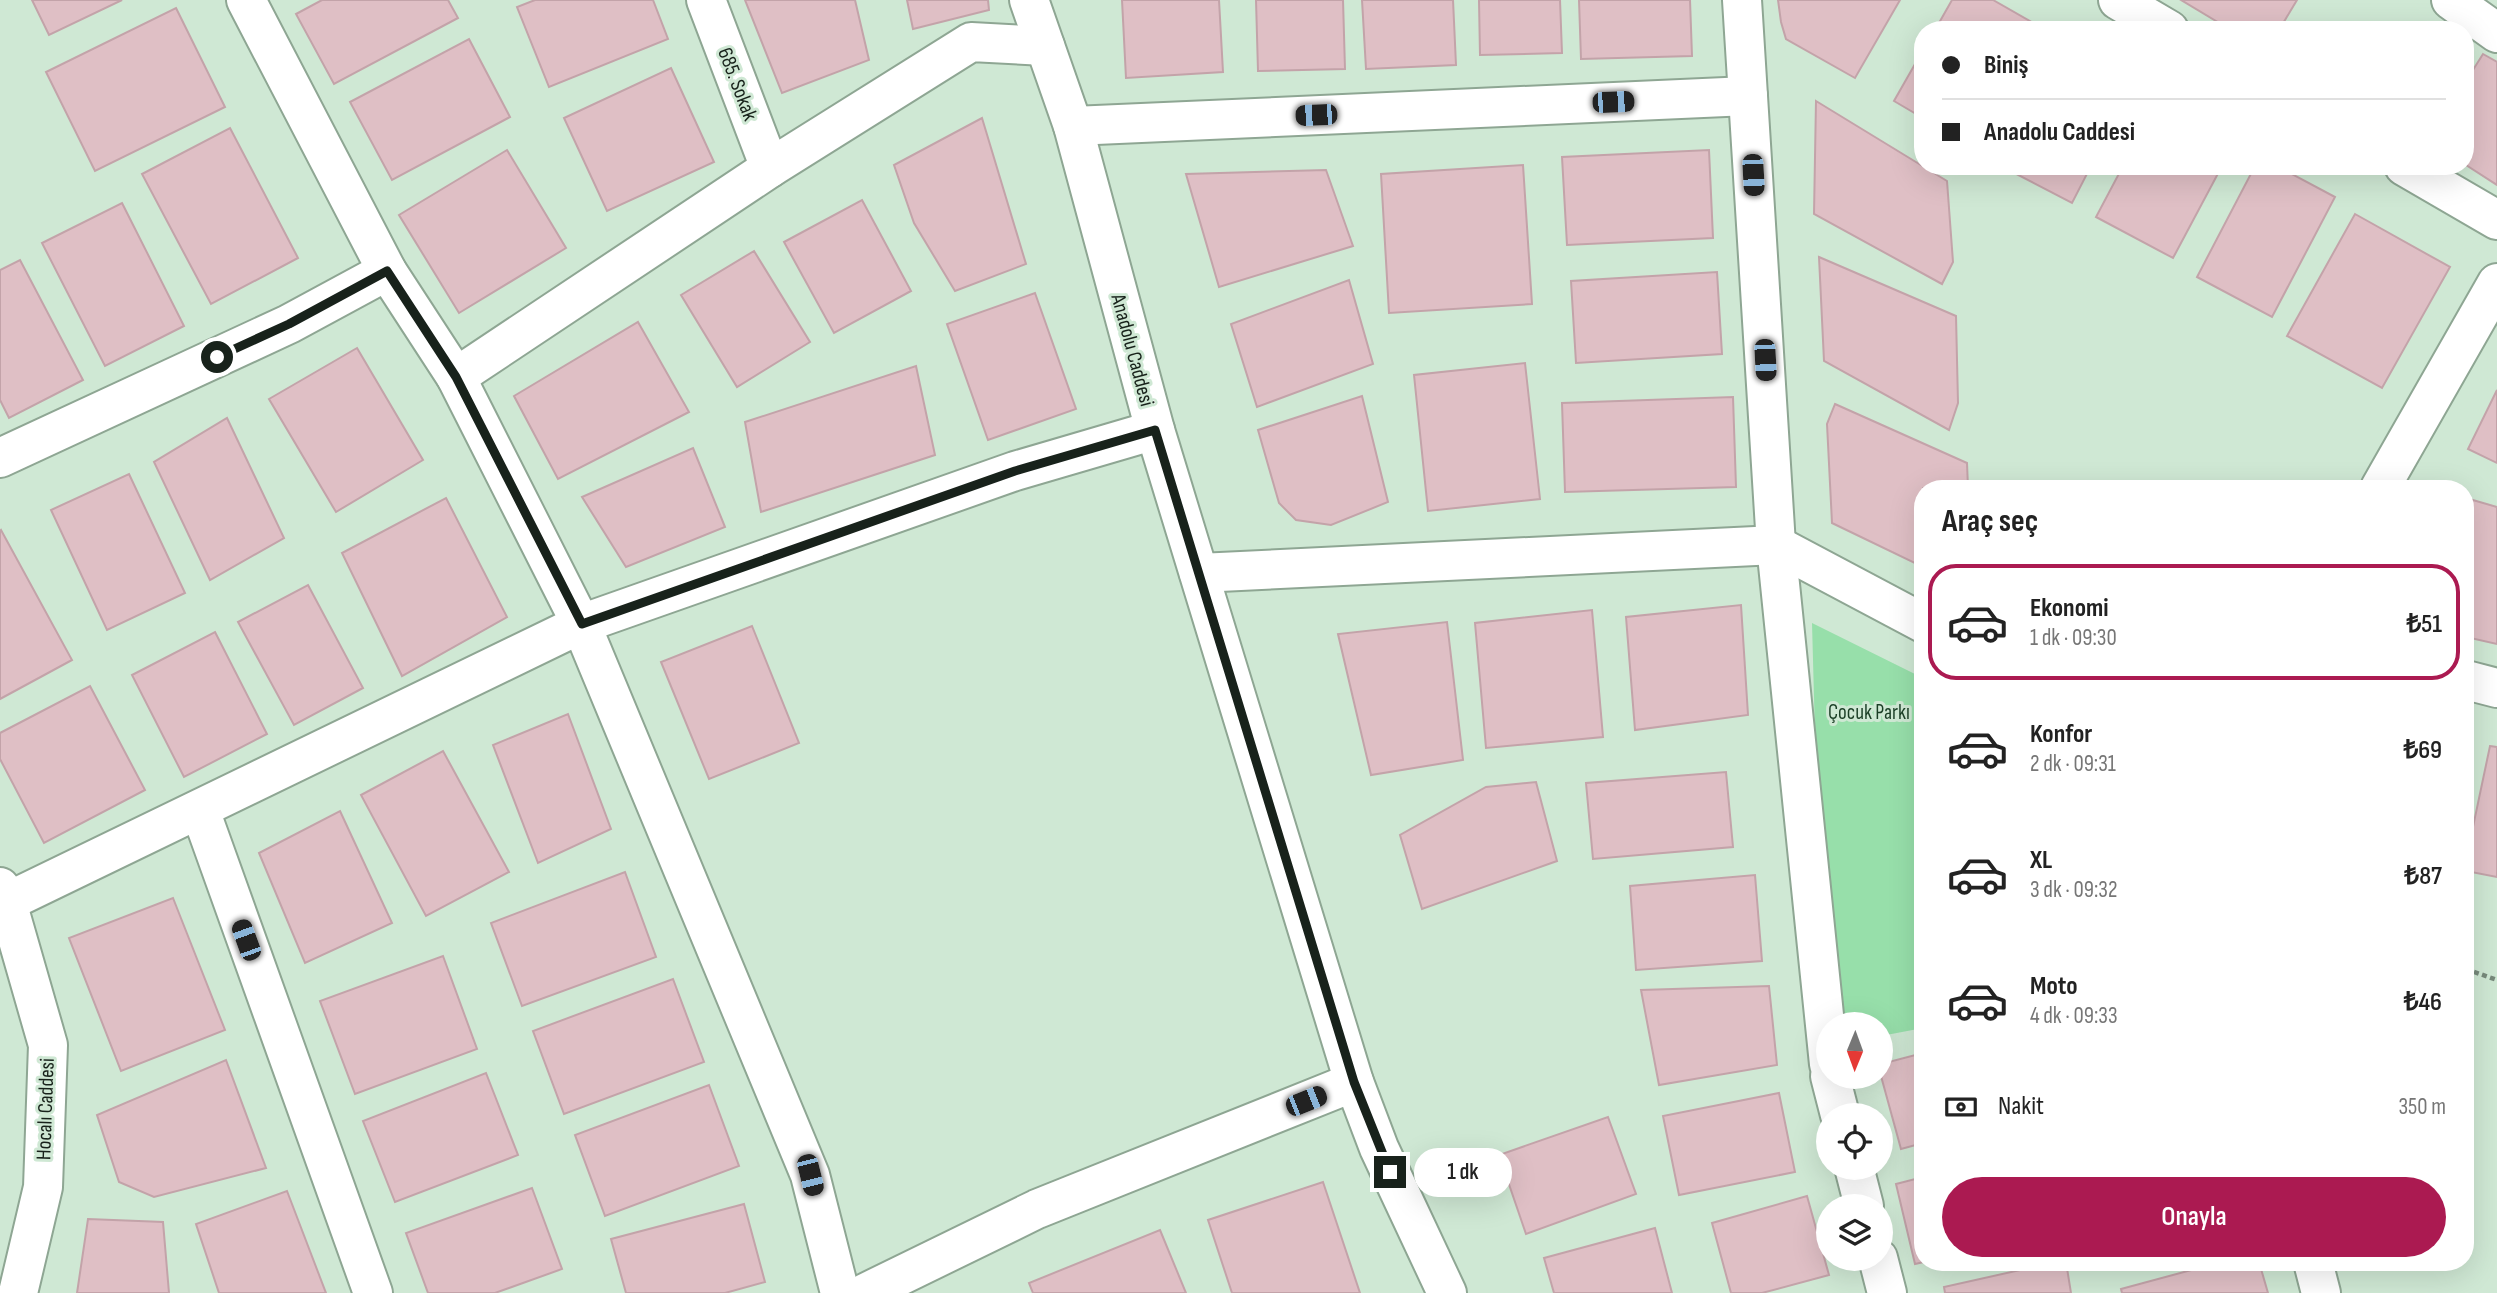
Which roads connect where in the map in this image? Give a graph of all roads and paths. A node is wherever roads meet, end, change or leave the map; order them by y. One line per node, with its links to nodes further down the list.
1 (246, 0): 15 (street)
2 (706, 0): 12 (street, 685. Sokak)
3 (1029, 0): 9 (street, Anadolu Caddesi)
4 (1742, 0): 10 (street)
5 (2118, 0): 7 (street)
6 (2451, 0): 8 (street)
7 (2154, 21)
8 (2497, 33)
9 (1045, 46): 11 (street, Anadolu Caddesi); 12 (street)
10 (1748, 96): 11 (street); 21 (street)
11 (1073, 126): 18 (street, Anadolu Caddesi)
12 (769, 168): 17 (street)
13 (2420, 175): 14 (street)
14 (2497, 220)
15 (387, 271): 17 (street); 19 (street)
16 (2497, 284): 20 (street)
17 (456, 377): 24 (street)
18 (1155, 430): 22 (street, Anadolu Caddesi); 24 (street)
19 (0, 458)
20 (2385, 480)
21 (1776, 545): 22 (street); 23 (street); 31 (street)
22 (1199, 573): 32 (street, Anadolu Caddesi)
23 (1914, 618)
24 (582, 624): 27 (street); 37 (street)
25 (2474, 682): 26 (street)
26 (2497, 688)
27 (200, 810): 28 (street); 36 (street)
28 (3, 894): 35 (street, Hocalı Caddesi)
29 (2474, 972): 30 (path)
30 (2497, 979)
31 (1824, 1012)
32 (1354, 1082): 38 (street); 39 (street, Anadolu Caddesi)
33 (1881, 1271): 40 (street)
34 (2315, 1271): 41 (street)
35 (18, 1293)
36 (373, 1293)
37 (840, 1293)
38 (865, 1293)
39 (1447, 1293)
40 (1887, 1293)
41 (2321, 1293)

